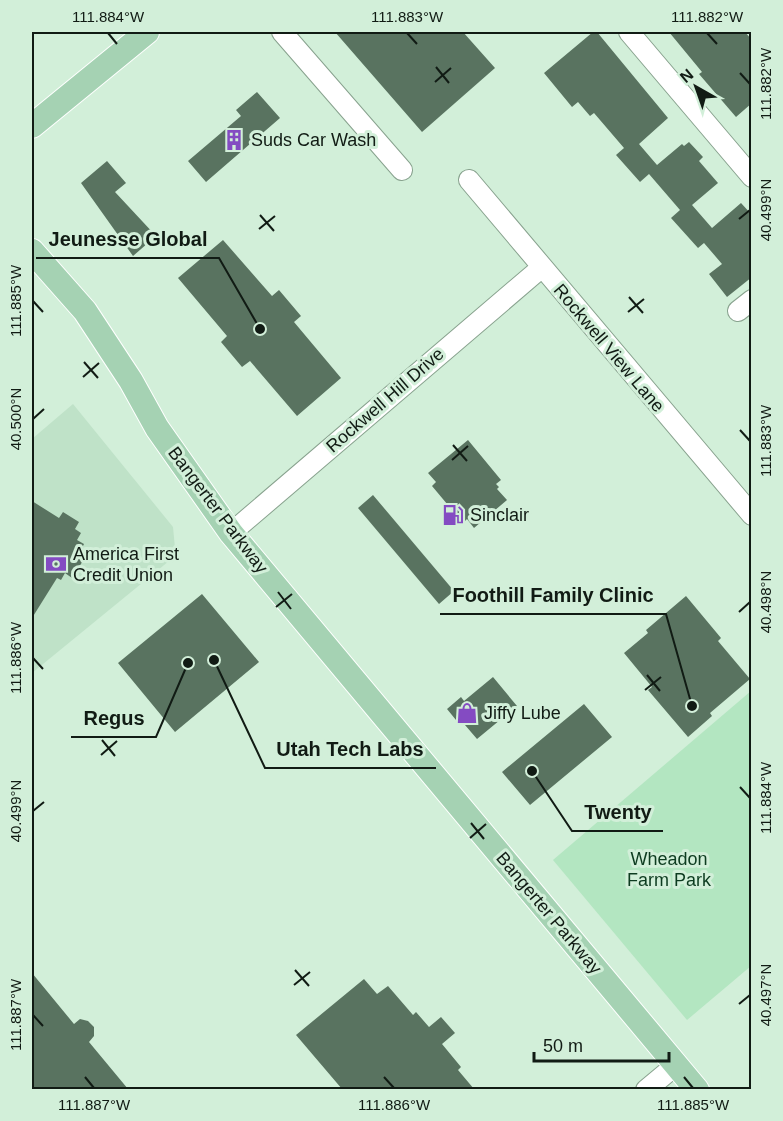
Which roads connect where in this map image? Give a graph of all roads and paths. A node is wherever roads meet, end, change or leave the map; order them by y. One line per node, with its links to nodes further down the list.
1 (147, 32): 4 (main road)
2 (282, 32): 5 (street)
3 (628, 32): 6 (street)
4 (32, 126)
5 (402, 170)
6 (752, 177)
7 (469, 180): 9 (street, Rockwell View Lane)
8 (32, 251): 11 (main road, Bangerter Parkway)
9 (541, 268): 10 (street, Rockwell View Lane); 11 (street, Rockwell Hill Drive)
10 (752, 515)
11 (231, 533): 12 (main road, Bangerter Parkway)
12 (676, 1065): 13 (street); 14 (main road, Bangerter Parkway)
13 (646, 1089)
14 (697, 1089)

